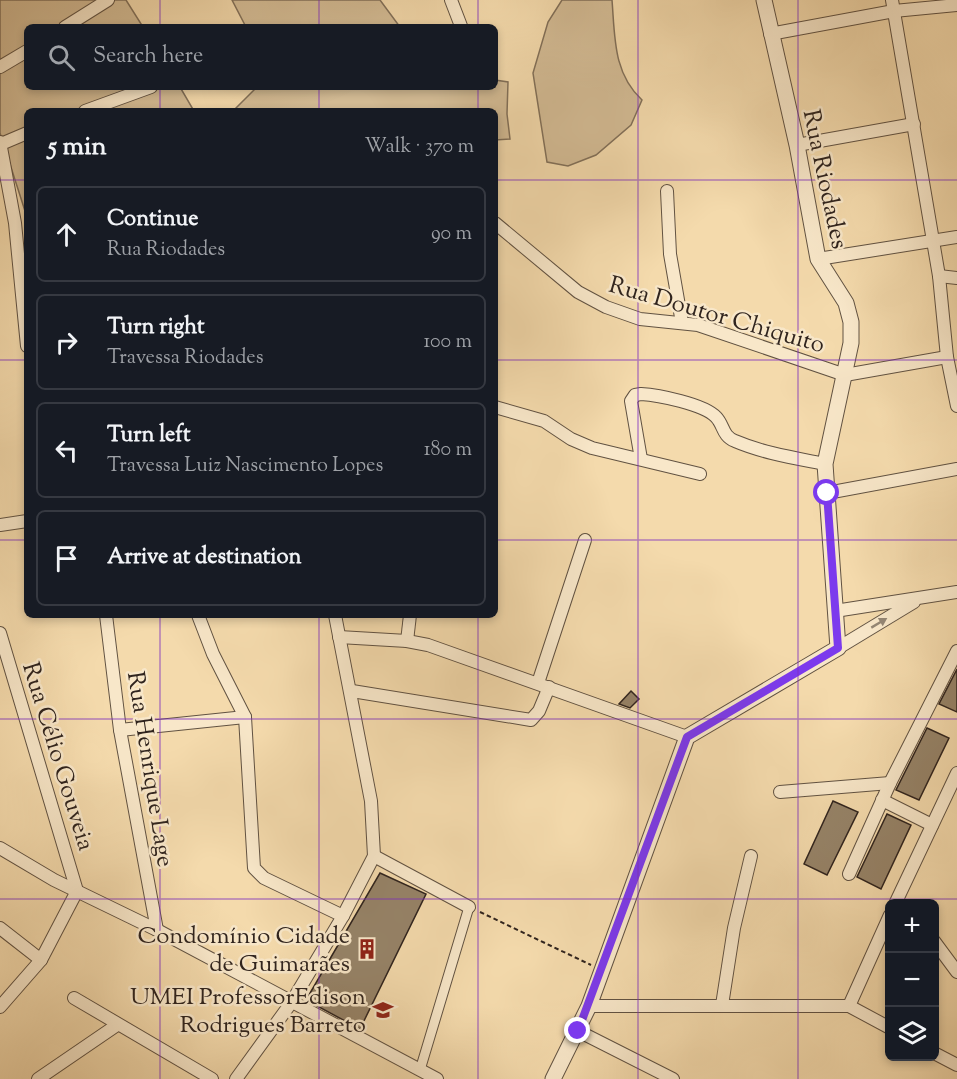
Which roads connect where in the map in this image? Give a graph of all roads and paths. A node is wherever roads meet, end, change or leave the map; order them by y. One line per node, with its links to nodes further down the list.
1 (108, 0): 6 (street)
2 (451, 0): 7 (street)
3 (764, 0): 8 (street, Rua Riodades)
4 (957, 5): 5 (street)
5 (893, 6): 8 (street); 13 (street)
6 (70, 24)
7 (460, 24)
8 (770, 34): 16 (street, Rua Riodades)
9 (24, 53): 10 (street)
10 (0, 67)
11 (143, 90): 12 (street)
12 (93, 108)
13 (914, 124): 16 (street); 23 (street)
14 (24, 134): 15 (street)
15 (0, 143): 17 (street)
16 (797, 145): 24 (street, Rua Riodades)
17 (2, 160): 20 (street)
18 (667, 190): 28 (street)
19 (24, 219): 20 (street)
20 (15, 223): 27 (street)
21 (498, 225): 28 (street, Rua Doutor Chiquito)
22 (957, 237): 23 (street)
23 (932, 242): 24 (street); 25 (street)
24 (818, 259): 30 (street, Rua Riodades)
25 (939, 276): 26 (street); 29 (street)
26 (957, 278)
27 (24, 309)
28 (682, 323): 30 (street, Rua Doutor Chiquito)
29 (947, 357): 30 (street); 31 (street)
30 (845, 375): 35 (street, Rua Riodades)
31 (956, 387): 32 (street)
32 (957, 406)
33 (498, 408): 34 (street)
34 (641, 459): 35 (street); 37 (street)
35 (825, 464): 38 (street, Rua Riodades)
36 (957, 469): 38 (street)
37 (700, 474)
38 (827, 493): 44 (street, Rua Riodades)
39 (24, 521): 40 (street)
40 (0, 525)
41 (585, 540): 54 (street)
42 (957, 592): 43 (street)
43 (920, 598): 44 (street); 52 (street, one-way to 43)
44 (835, 611): 52 (street, Rua Riodades)
45 (106, 618): 57 (street, Rua Henrique Lage)
46 (199, 618): 56 (street)
47 (336, 618): 50 (street)
48 (411, 618): 51 (street)
49 (0, 633): 68 (street, Rua Célio Gouveia)
50 (339, 637): 51 (street); 55 (street)
51 (407, 641): 54 (street)
52 (838, 648): 58 (street)
53 (957, 651): 60 (street)
54 (543, 685): 55 (street); 58 (street)
55 (352, 691): 65 (street)
56 (245, 717): 57 (street); 71 (street)
57 (120, 730): 74 (street, Rua Henrique Lage)
58 (687, 737): 77 (street)
59 (957, 773): 63 (street)
60 (890, 783): 61 (street); 62 (street)
61 (780, 792)
62 (882, 800): 63 (street); 67 (street)
63 (932, 825): 69 (street)
64 (0, 848): 68 (street)
65 (374, 856): 70 (street); 71 (street)
66 (751, 856): 81 (street)
67 (849, 874)
68 (77, 891): 74 (street); 76 (street)
69 (897, 899)
70 (469, 907): 77 (path); 90 (street)
71 (343, 916): 80 (street)
72 (885, 926): 83 (street)
73 (0, 928): 76 (street)
74 (157, 930): 80 (street)
75 (939, 948): 78 (street)
76 (41, 960): 84 (street)
77 (602, 971): 82 (street)
78 (957, 972)
79 (74, 998): 85 (street)
80 (291, 1003): 90 (street); 93 (street)
81 (722, 1005): 82 (street); 83 (street)
82 (589, 1006): 87 (street)
83 (849, 1006): 86 (street)
84 (0, 1007)
85 (117, 1025): 91 (street); 92 (street)
86 (885, 1025)
87 (578, 1031): 95 (street); 96 (street)
88 (939, 1056): 89 (street)
89 (957, 1065)
90 (420, 1070): 94 (street)
91 (38, 1079)
92 (212, 1079)
93 (236, 1079)
94 (437, 1079)
95 (552, 1079)
96 (673, 1079)

